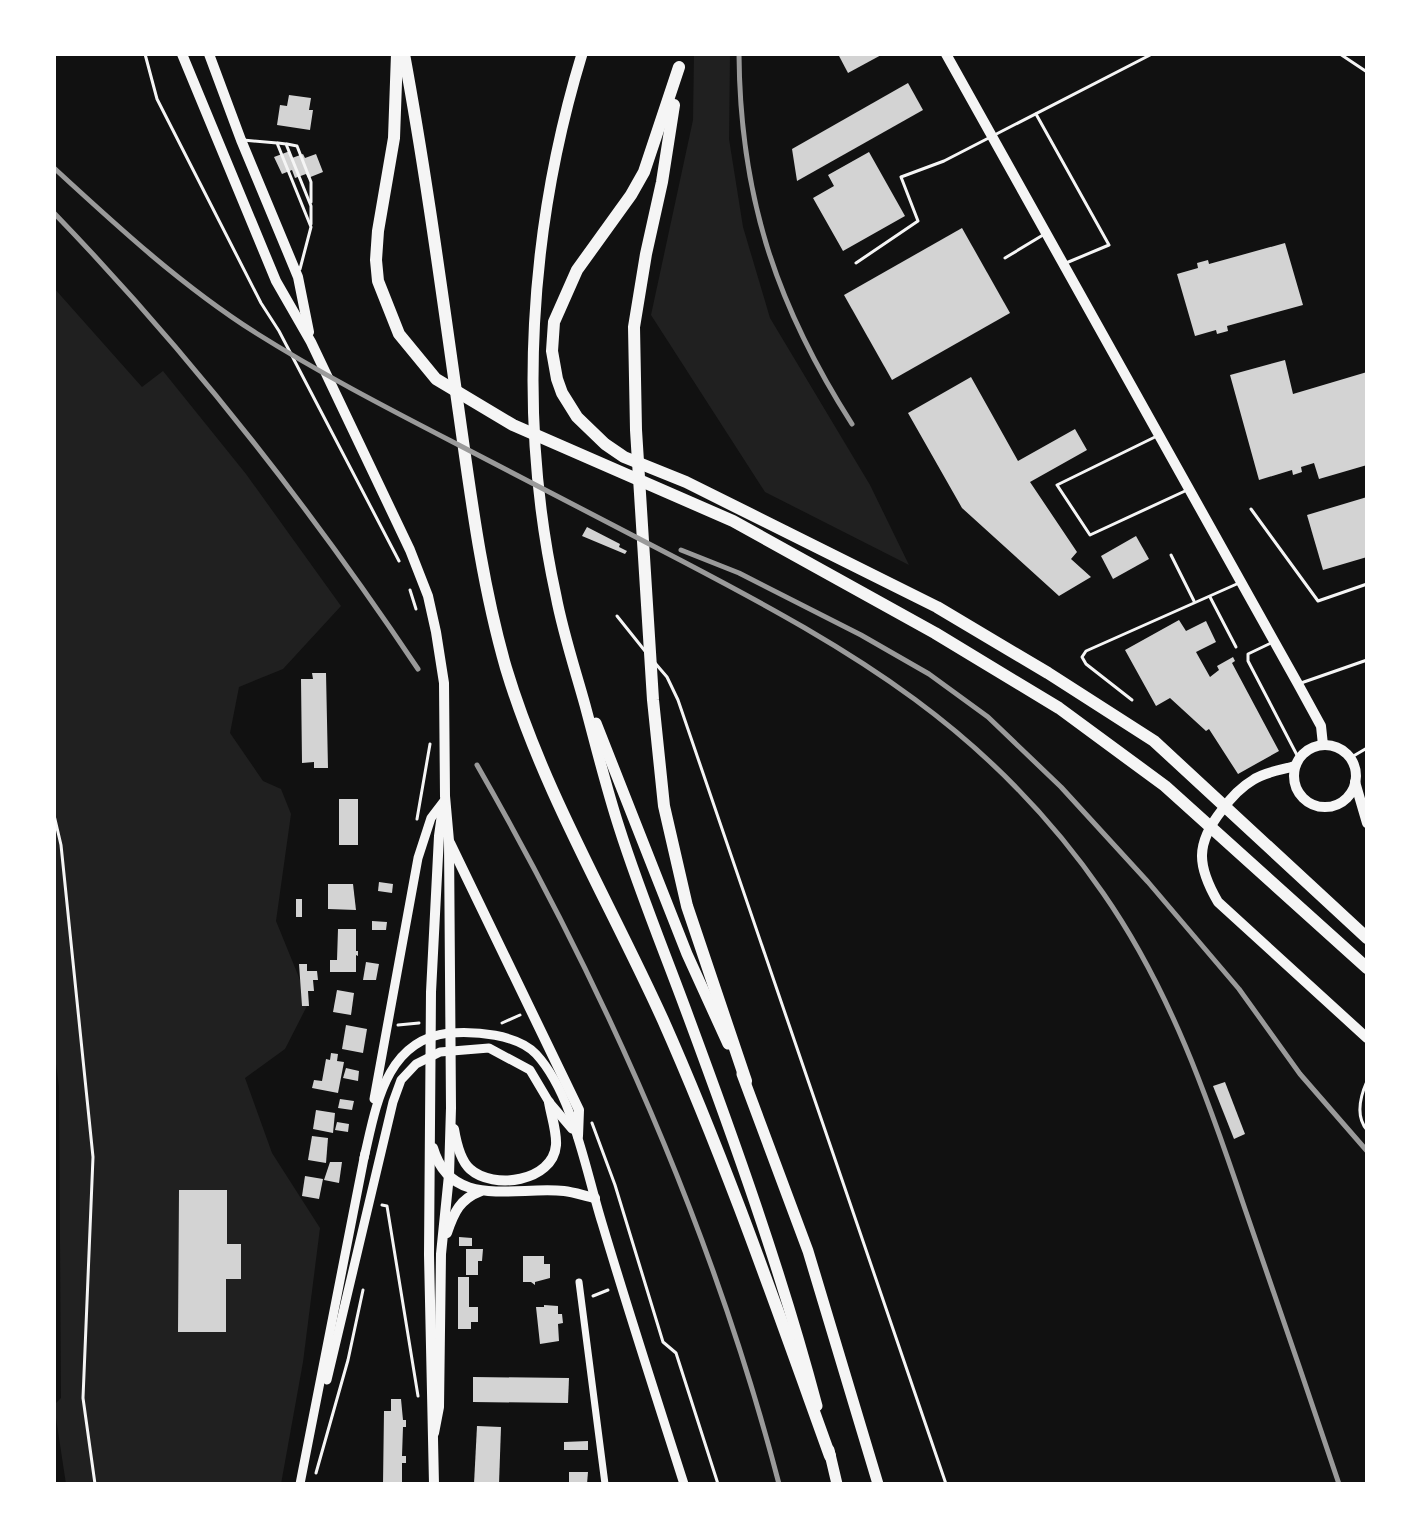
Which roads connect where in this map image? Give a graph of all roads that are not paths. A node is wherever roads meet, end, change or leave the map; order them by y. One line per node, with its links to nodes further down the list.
1 (182, 54): 24 (main road)
2 (209, 54): 14 (main road)
3 (397, 54): 49 (highway)
4 (404, 54): 65 (highway)
5 (582, 54): 37 (main road)
6 (946, 54): 13 (main road)
7 (1152, 54): 12 (lane)
8 (1340, 54): 11 (lane)
9 (679, 60): 48 (highway); 51 (highway)
10 (1367, 65): 11 (lane)
11 (1365, 71)
12 (1036, 114): 13 (lane); 22 (lane)
13 (991, 136): 19 (main road); 21 (lane)
14 (241, 140): 15 (lane); 23 (main road)
15 (277, 143): 16 (lane); 18 (lane)
16 (286, 144): 17 (lane); 17 (lane)
17 (311, 206): 18 (lane)
18 (311, 227): 23 (lane)
19 (1046, 233): 20 (lane); 22 (main road)
20 (1005, 258)
21 (856, 263)
22 (1063, 264): 25 (main road)
23 (298, 277): 24 (main road)
24 (311, 342): 45 (main road)
25 (1159, 435): 26 (main road); 26 (lane)
26 (1189, 489): 29 (main road)
27 (1251, 509): 30 (lane)
28 (1171, 555): 32 (lane)
29 (1242, 582): 31 (lane); 34 (main road)
30 (1367, 584)
31 (1210, 595): 32 (lane); 35 (lane)
32 (1194, 601): 39 (lane)
33 (617, 616): 72 (lane)
34 (1274, 641): 38 (main road); 43 (lane)
35 (1236, 647)
36 (1367, 660): 38 (lane)
37 (573, 663): 51 (main road); 65 (main road)
38 (1298, 684): 40 (main road)
39 (1132, 700)
40 (1323, 745): 42 (main road); 43 (main road)
41 (1367, 748): 42 (lane)
42 (1350, 758): 44 (main road)
43 (1297, 763): 44 (main road); 50 (main road)
44 (1355, 782): 46 (main road)
45 (445, 799): 47 (main road); 57 (main road); 58 (street)
46 (1367, 823)
47 (449, 841): 54 (main road); 56 (main road)
48 (1367, 938)
49 (1367, 968)
50 (1367, 1038)
51 (746, 1081): 71 (main road)
52 (1367, 1081): 55 (lane)
53 (549, 1102): 54 (main road); 56 (street); 66 (street)
54 (451, 1108): 59 (main road)
55 (1367, 1130)
56 (578, 1136): 58 (street); 61 (street)
57 (430, 1138): 59 (main road); 64 (main road)
58 (364, 1158): 66 (street)
59 (449, 1175): 60 (main road); 62 (main road)
60 (481, 1191): 61 (main road); 62 (main road)
61 (595, 1198): 69 (street)
62 (441, 1254): 64 (main road)
63 (579, 1282): 68 (street)
64 (434, 1433): 67 (main road)
65 (830, 1456): 70 (main road)
66 (301, 1484)
67 (434, 1484)
68 (605, 1484)
69 (684, 1484)
70 (837, 1484)
71 (878, 1484)
72 (946, 1484)

